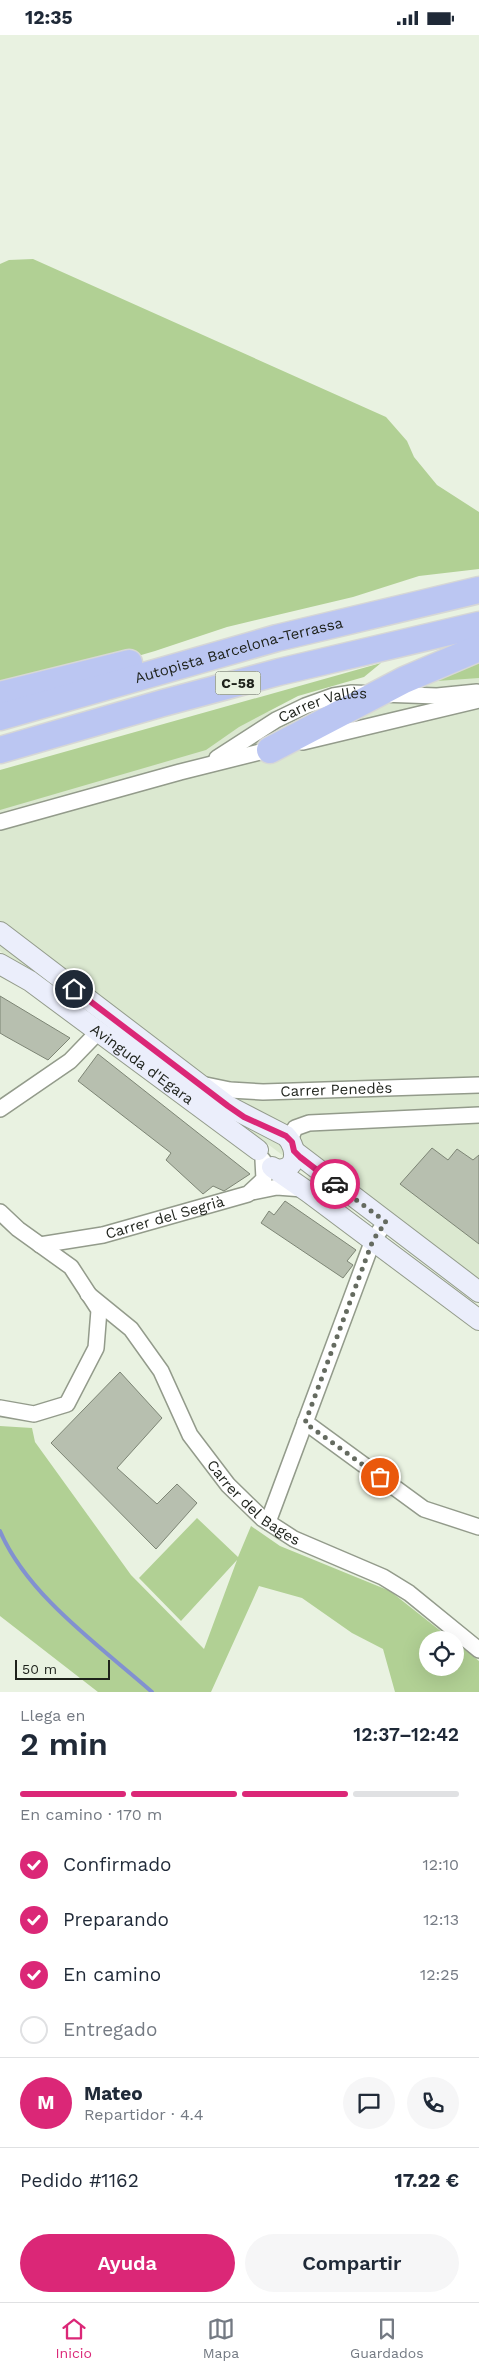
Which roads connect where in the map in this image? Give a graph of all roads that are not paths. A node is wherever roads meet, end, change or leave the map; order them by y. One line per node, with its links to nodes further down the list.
1 (479, 590): 3 (highway, Autopista Barcelona-Terrassa / C-58)
2 (479, 625): 10 (highway, Autopista Barcelona-Terrassa / C-58)
3 (278, 638): 7 (highway); 9 (highway, Autopista Barcelona-Terrassa / C-58)
4 (479, 648): 6 (highway)
5 (479, 691): 6 (street, Carrer Vallès)
6 (378, 693): 11 (highway); 12 (street, Carrer Vallès)
7 (0, 695)
8 (479, 700): 11 (street, Carrer Vallès)
9 (0, 717)
10 (0, 750)
11 (270, 750): 12 (street, Carrer Vallès)
12 (180, 772): 13 (street, Carrer Vallès)
13 (25, 815): 14 (street, Carrer Vallès); 15 (street, Carrer Vallès)
14 (0, 822)
15 (0, 831)
16 (0, 932): 19 (street, Avinguda d'Egara)
17 (0, 964): 18 (street, Avinguda d'Egara)
18 (98, 1032): 21 (street); 23 (street, Avinguda d'Egara)
19 (195, 1081): 20 (street, Carrer Penedès); 23 (street, Avinguda d'Egara)
20 (479, 1085)
21 (0, 1109)
22 (479, 1115): 23 (street, Carrer Penedès)
23 (279, 1156): 24 (street, Avinguda d'Egara); 25 (street, Carrer del Segrià); 25 (street); 27 (street, Avinguda d'Egara)
24 (304, 1189): 25 (street, Carrer del Segrià); 28 (street, Avinguda d'Egara)
25 (253, 1192): 29 (street, Carrer del Segrià)
26 (0, 1212): 29 (street, Carrer del Bages)
27 (386, 1222): 28 (street); 30 (street, Avinguda d'Egara)
28 (373, 1240): 32 (street, Avinguda d'Egara); 34 (street)
29 (40, 1245): 31 (street, Carrer del Bages)
30 (479, 1292)
31 (88, 1294): 33 (street, Carrer del Bages); 35 (street, Carrer del Bages)
32 (479, 1320)
33 (0, 1408)
34 (305, 1423): 35 (street); 36 (street)
35 (268, 1522): 37 (street, Carrer del Bages)
36 (479, 1527)
37 (479, 1650)

